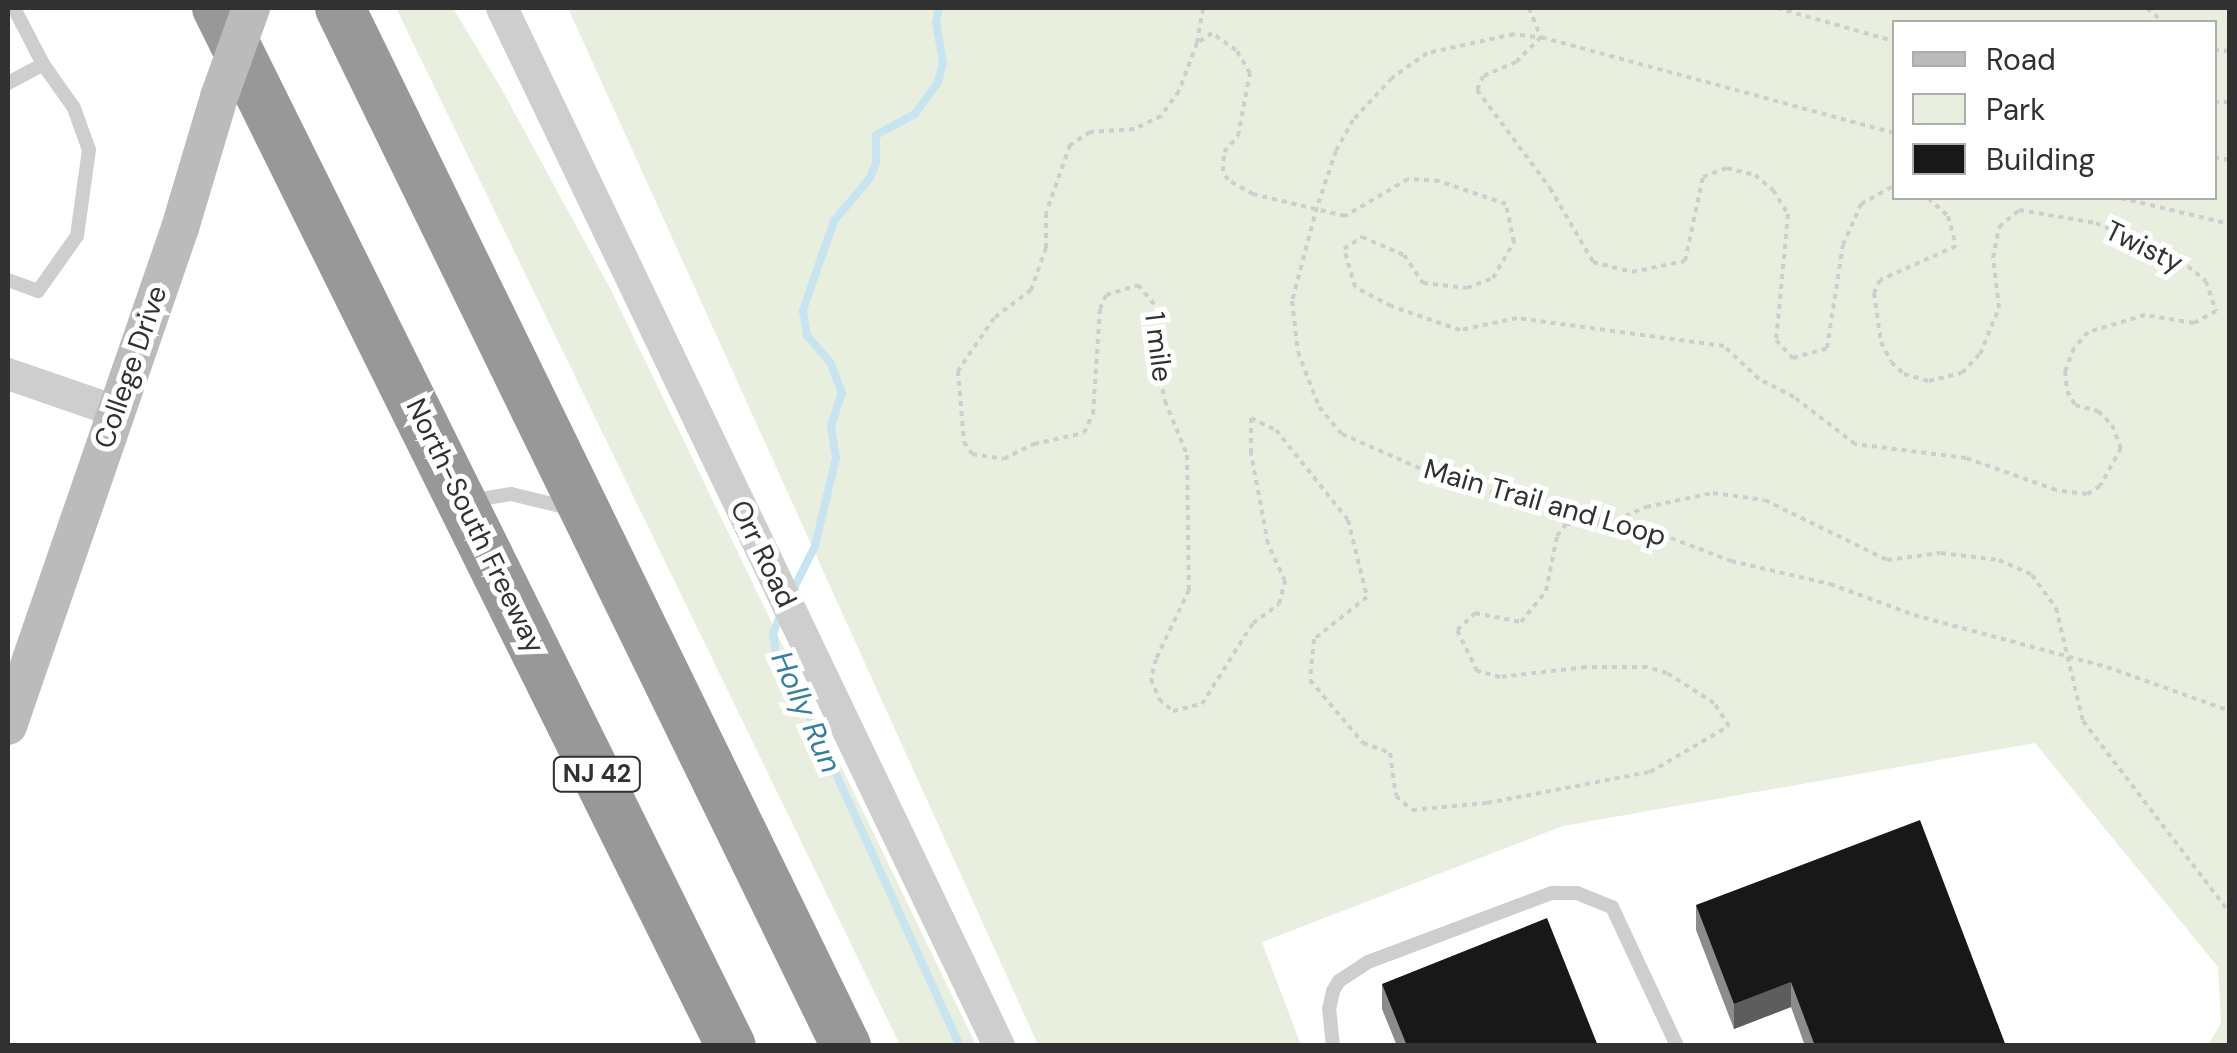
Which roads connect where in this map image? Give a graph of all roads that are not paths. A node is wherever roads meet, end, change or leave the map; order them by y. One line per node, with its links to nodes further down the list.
1 (14, 8): 7 (lane)
2 (218, 8): 13 (highway, North-South Freeway / NJ 42)
3 (252, 8): 12 (main road, College Drive, bridge)
4 (340, 8): 14 (highway)
5 (488, 8): 9 (street, Orr Road)
6 (502, 8): 9 (street, Orr Road)
7 (43, 64): 8 (lane); 10 (lane)
8 (8, 83)
9 (552, 118): 18 (street, Orr Road)
10 (8, 280)
11 (8, 374): 12 (street)
12 (116, 411): 15 (main road, College Drive)
13 (463, 502): 14 (lane); 16 (highway, North-South Freeway / NJ 42)
14 (590, 517): 17 (highway)
15 (8, 726)
16 (730, 1046)
17 (846, 1046)
18 (999, 1046)
19 (1334, 1046): 20 (lane)
20 (1677, 1046)

